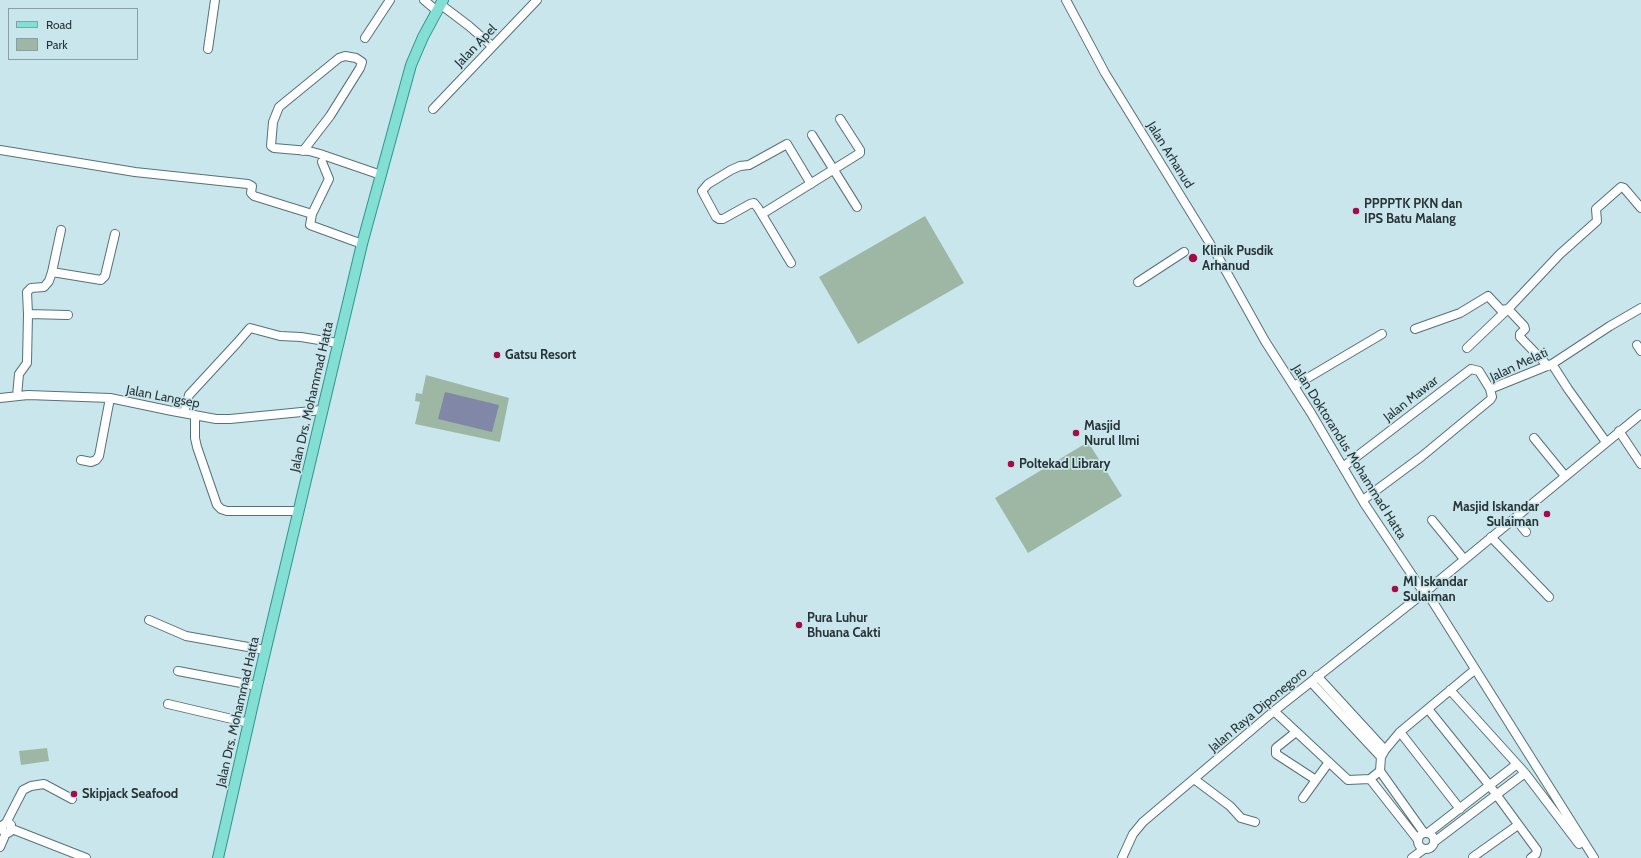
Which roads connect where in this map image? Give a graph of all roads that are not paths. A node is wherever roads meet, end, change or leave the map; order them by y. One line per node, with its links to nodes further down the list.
1 (215, 0): 9 (street)
2 (390, 0): 7 (street)
3 (424, 0): 6 (street)
4 (537, 0): 8 (street, Jalan Apel)
5 (1066, 0): 34 (street, Jalan Arhanud)
6 (440, 5): 8 (street); 17 (main road, Jalan Drs. Mohammad Hatta)
7 (364, 38)
8 (492, 46): 10 (street, Jalan Apel)
9 (208, 49)
10 (433, 109)
11 (840, 119): 16 (street)
12 (812, 135): 16 (street)
13 (0, 150): 21 (street)
14 (306, 151): 14 (street); 15 (street)
15 (321, 158): 17 (street); 21 (street)
16 (833, 170): 18 (street); 19 (street)
17 (381, 175): 25 (main road, Jalan Drs. Mohammad Hatta)
18 (811, 184): 22 (street); 22 (street)
19 (857, 207)
20 (1641, 208): 31 (street)
21 (312, 214): 25 (street)
22 (762, 214): 27 (street)
23 (61, 230): 28 (street)
24 (115, 234): 28 (street)
25 (362, 244): 37 (main road, Jalan Drs. Mohammad Hatta)
26 (1184, 252): 29 (street)
27 (792, 263)
28 (52, 272): 32 (street)
29 (1138, 282)
30 (1641, 308): 39 (street, Jalan Melati)
31 (1508, 309): 35 (street); 38 (street); 39 (street)
32 (28, 314): 33 (street); 42 (street)
33 (68, 315)
34 (1255, 322): 40 (street, Jalan Doktorandus Mohammad Hatta)
35 (1415, 330)
36 (1382, 334): 40 (street)
37 (337, 343): 45 (main road, Jalan Drs. Mohammad Hatta); 46 (street)
38 (1467, 348)
39 (1550, 365): 41 (street, Jalan Melati); 51 (street)
40 (1294, 386): 54 (street, Jalan Doktorandus Mohammad Hatta)
41 (1490, 389): 54 (street, Jalan Mawar); 56 (street, Jalan Melati)
42 (18, 396): 43 (street, Jalan Langsep); 44 (street, Jalan Langsep)
43 (0, 398)
44 (110, 398): 46 (street, Jalan Langsep); 52 (street)
45 (322, 410): 48 (street, Jalan Langsep); 57 (main road, Jalan Drs. Mohammad Hatta)
46 (184, 413): 48 (street, Jalan Langsep)
47 (1641, 414): 49 (street, Jalan Raya Diponegoro)
48 (196, 415): 57 (street)
49 (1619, 431): 51 (street, Jalan Raya Diponegoro); 53 (street)
50 (1534, 438): 55 (street)
51 (1606, 442): 55 (street, Jalan Raya Diponegoro)
52 (81, 460)
53 (1640, 460)
54 (1343, 467): 56 (street, Jalan Doktorandus Mohammad Hatta)
55 (1565, 476): 58 (street, Jalan Raya Diponegoro)
56 (1363, 500): 63 (street, Jalan Doktorandus Mohammad Hatta)
57 (298, 511): 66 (main road, Jalan Drs. Mohammad Hatta)
58 (1515, 518): 60 (street); 61 (street, Jalan Raya Diponegoro)
59 (1432, 520): 62 (street)
60 (1526, 532)
61 (1491, 537): 62 (street, Jalan Raya Diponegoro); 64 (street)
62 (1464, 559): 63 (street, Jalan Raya Diponegoro)
63 (1425, 592): 69 (street, Jalan Raya Diponegoro); 109 (street, Jalan Doktorandus Mohammad Hatta)
64 (1549, 597)
65 (149, 620): 66 (street)
66 (265, 650): 71 (main road, Jalan Drs. Mohammad Hatta)
67 (178, 671): 71 (street)
68 (1472, 672): 72 (street)
69 (1318, 676): 70 (street, Jalan Raya Diponegoro); 79 (street)
70 (1311, 682): 75 (street, Jalan Raya Diponegoro); 79 (street)
71 (257, 686): 76 (main road, Jalan Drs. Mohammad Hatta)
72 (1450, 690): 74 (street); 82 (street)
73 (168, 704): 76 (street)
74 (1428, 709): 78 (street); 88 (street)
75 (1274, 711): 77 (street); 85 (street, Jalan Raya Diponegoro)
76 (249, 723): 105 (main road, Jalan Drs. Mohammad Hatta)
77 (1296, 732): 81 (street); 87 (street)
78 (1400, 732): 80 (street); 92 (street)
79 (1373, 743): 80 (street)
80 (1383, 753): 83 (street)
81 (1329, 762): 86 (street); 87 (street)
82 (1517, 764): 84 (street); 88 (street)
83 (1380, 771): 86 (street); 96 (street)
84 (1525, 773): 89 (street); 99 (street)
85 (1194, 779): 93 (street); 106 (street, Jalan Raya Diponegoro)
86 (1370, 779): 97 (street)
87 (1316, 780): 90 (street)
88 (1490, 786): 89 (street); 92 (street)
89 (1496, 794): 94 (street); 98 (street)
90 (1303, 798)
91 (72, 799): 95 (street)
92 (1460, 809): 96 (street)
93 (1255, 822)
94 (1518, 825): 102 (street); 108 (street)
95 (7, 827): 100 (street); 103 (street); 104 (street)
96 (1426, 833): 97 (street); 98 (street)
97 (1418, 840): 101 (street)
98 (1434, 842): 101 (street)
99 (1580, 845)
100 (0, 847)
101 (1424, 849): 107 (street)
102 (1473, 857)
103 (72, 858)
104 (86, 858)
105 (218, 858)
106 (1122, 858)
107 (1412, 858)
108 (1531, 858)
109 (1594, 858)

